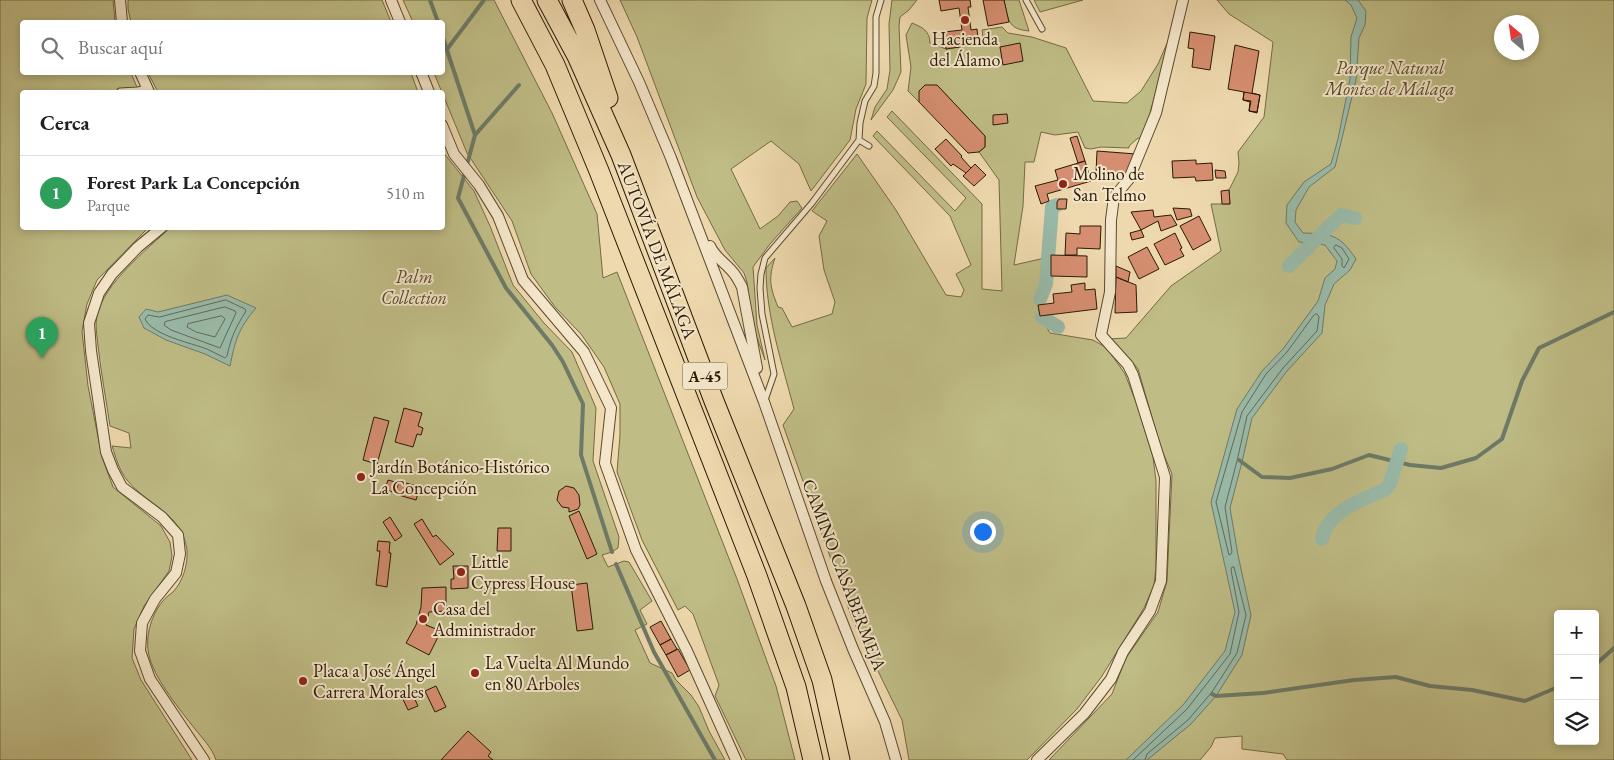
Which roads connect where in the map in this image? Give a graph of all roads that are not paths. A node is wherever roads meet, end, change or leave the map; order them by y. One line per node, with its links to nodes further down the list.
1 (120, 0): 10 (street)
2 (391, 0): 11 (street)
3 (522, 0): 26 (highway, AUTOVÍA DE MÁLAGA / A-45)
4 (547, 0): 20 (highway, AUTOVÍA DE MÁLAGA / A-45)
5 (572, 0): 20 (highway)
6 (600, 0): 21 (street)
7 (881, 0): 18 (lane)
8 (1026, 0): 12 (lane)
9 (1183, 0): 29 (street)
10 (122, 20)
11 (399, 20)
12 (1042, 29)
13 (141, 75): 15 (street)
14 (422, 75): 16 (street)
15 (148, 90)
16 (428, 90)
17 (445, 133): 25 (street)
18 (859, 140): 19 (lane); 23 (lane)
19 (869, 146)
20 (621, 155): 27 (highway, AUTOVÍA DE MÁLAGA / A-45)
21 (697, 227): 23 (street); 23 (street)
22 (159, 230): 24 (street)
23 (764, 402): 28 (street, CAMINO CASABERMEJA)
24 (204, 760)
25 (736, 760)
26 (813, 760)
27 (840, 760)
28 (896, 760)
29 (1037, 760)

